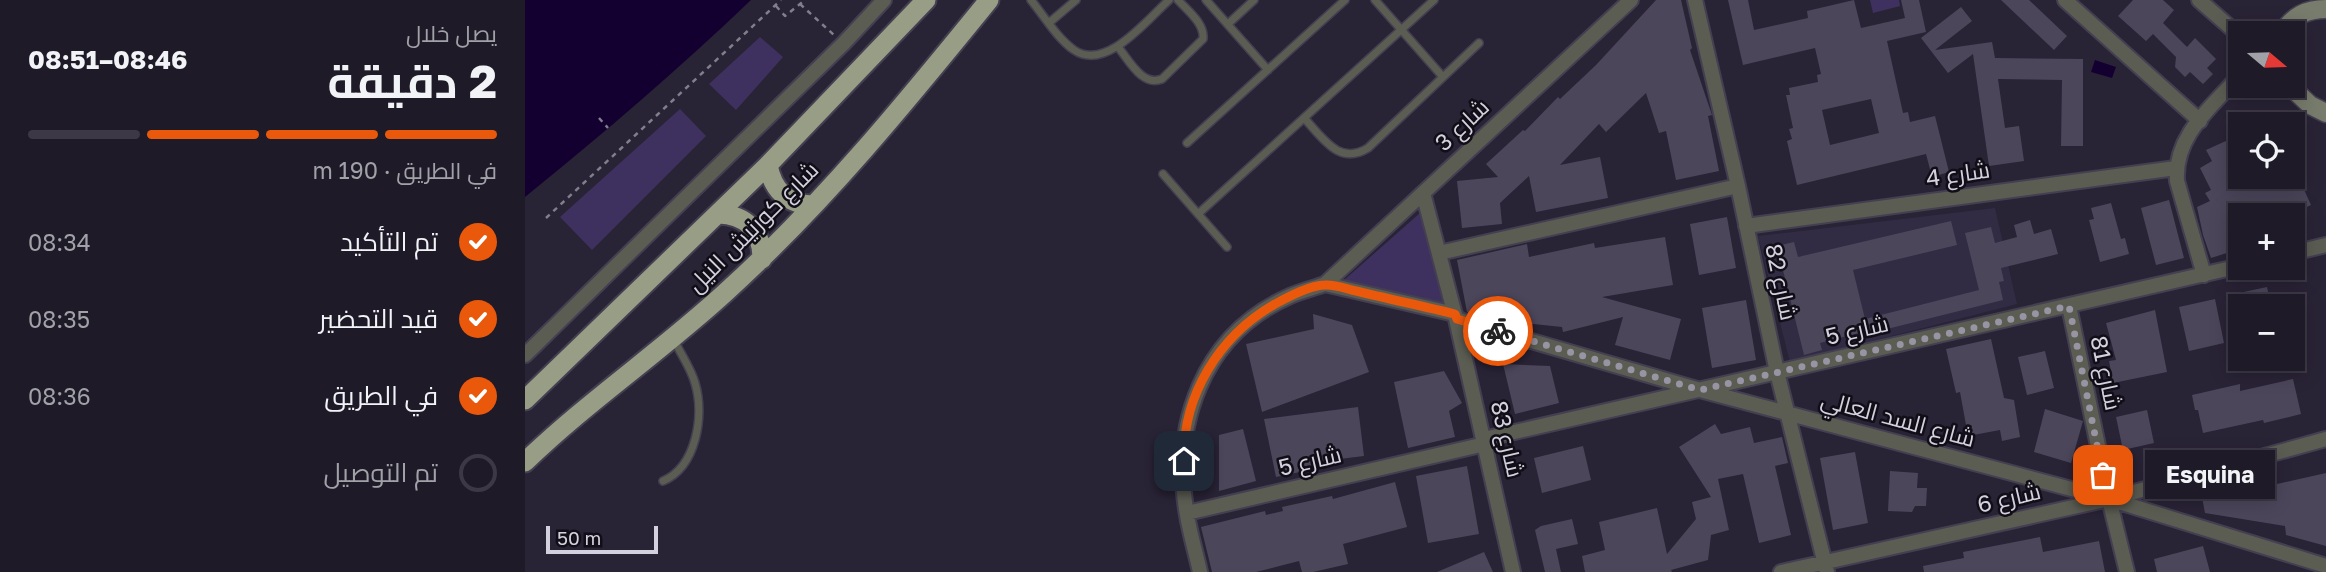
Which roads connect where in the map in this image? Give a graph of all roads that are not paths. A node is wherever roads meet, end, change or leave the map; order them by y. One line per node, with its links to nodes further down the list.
1 (884, 0): 53 (street)
2 (926, 0): 33 (highway, شارع كورنيش النيل)
3 (989, 0): 38 (highway, شارع كورنيش النيل)
4 (1031, 0): 19 (lane)
5 (1076, 0): 19 (lane)
6 (1169, 0): 24 (lane)
7 (1178, 0): 24 (lane)
8 (1206, 0): 20 (lane)
9 (1254, 0): 20 (lane)
10 (1345, 0): 25 (lane)
11 (1375, 0): 22 (lane)
12 (1434, 0): 22 (lane)
13 (1631, 0): 37 (street, شارع 3)
14 (1695, 0): 36 (street, شارع 82)
15 (2065, 0): 31 (street)
16 (2199, 0): 21 (street)
17 (2318, 6): 18 (main road)
18 (2290, 21)
19 (1049, 22): 24 (lane)
20 (1228, 24): 25 (lane)
21 (2228, 25)
22 (1401, 30): 26 (lane); 30 (lane)
23 (1479, 43): 26 (lane)
24 (1118, 47)
25 (1268, 69): 32 (lane)
26 (1443, 77): 30 (lane)
27 (2228, 89): 31 (street)
28 (2303, 98): 29 (main road)
29 (2326, 113)
30 (1304, 118): 40 (lane)
31 (2200, 121): 34 (street)
32 (1187, 142)
33 (768, 165): 38 (highway); 39 (highway, شارع كورنيش النيل)
34 (2176, 168): 41 (street, شارع 4); 48 (street)
35 (1163, 174): 40 (lane)
36 (1738, 186): 41 (street, شارع 82); 45 (street)
37 (1423, 193): 45 (street, شارع 83); 49 (street, شارع 3)
38 (814, 205): 46 (highway, شارع كورنيش النيل)
39 (719, 214): 46 (highway); 56 (highway, شارع كورنيش النيل)
40 (1198, 214): 43 (lane)
41 (1746, 226): 54 (street, شارع 82)
42 (2326, 245): 44 (street)
43 (1227, 247)
44 (2305, 250)
45 (1439, 253): 51 (street, شارع 83)
46 (762, 259): 52 (highway, شارع كورنيش النيل)
47 (2228, 269): 48 (street, شارع 5)
48 (2204, 275): 50 (street, شارع 5)
49 (1325, 284): 51 (street, شارع السد العالي); 63 (street)
50 (2069, 306): 54 (street, شارع 5); 62 (street, شارع 81)
51 (1456, 316): 55 (street, شارع السد العالي); 59 (street, شارع 83)
52 (673, 338): 60 (highway, شارع كورنيش النيل); 61 (lane)
53 (525, 355)
54 (1777, 372): 55 (street, شارع 5); 57 (street, شارع 82)
55 (1700, 390): 57 (street, شارع السد العالي); 59 (street, شارع 5)
56 (525, 400)
57 (1788, 413): 62 (street, شارع السد العالي); 65 (street, شارع 82)
58 (2326, 439): 62 (street, شارع 6)
59 (1484, 442): 63 (street, شارع 5); 67 (street, شارع 83)
60 (525, 462)
61 (663, 481)
62 (2109, 499): 64 (street, شارع السد العالي); 65 (street, شارع 6); 69 (street, شارع 81)
63 (1187, 513): 66 (street)
64 (2326, 566)
65 (1826, 567): 68 (street, شارع 6)
66 (1201, 572)
67 (1513, 572)
68 (1781, 572)
69 (2127, 572)

